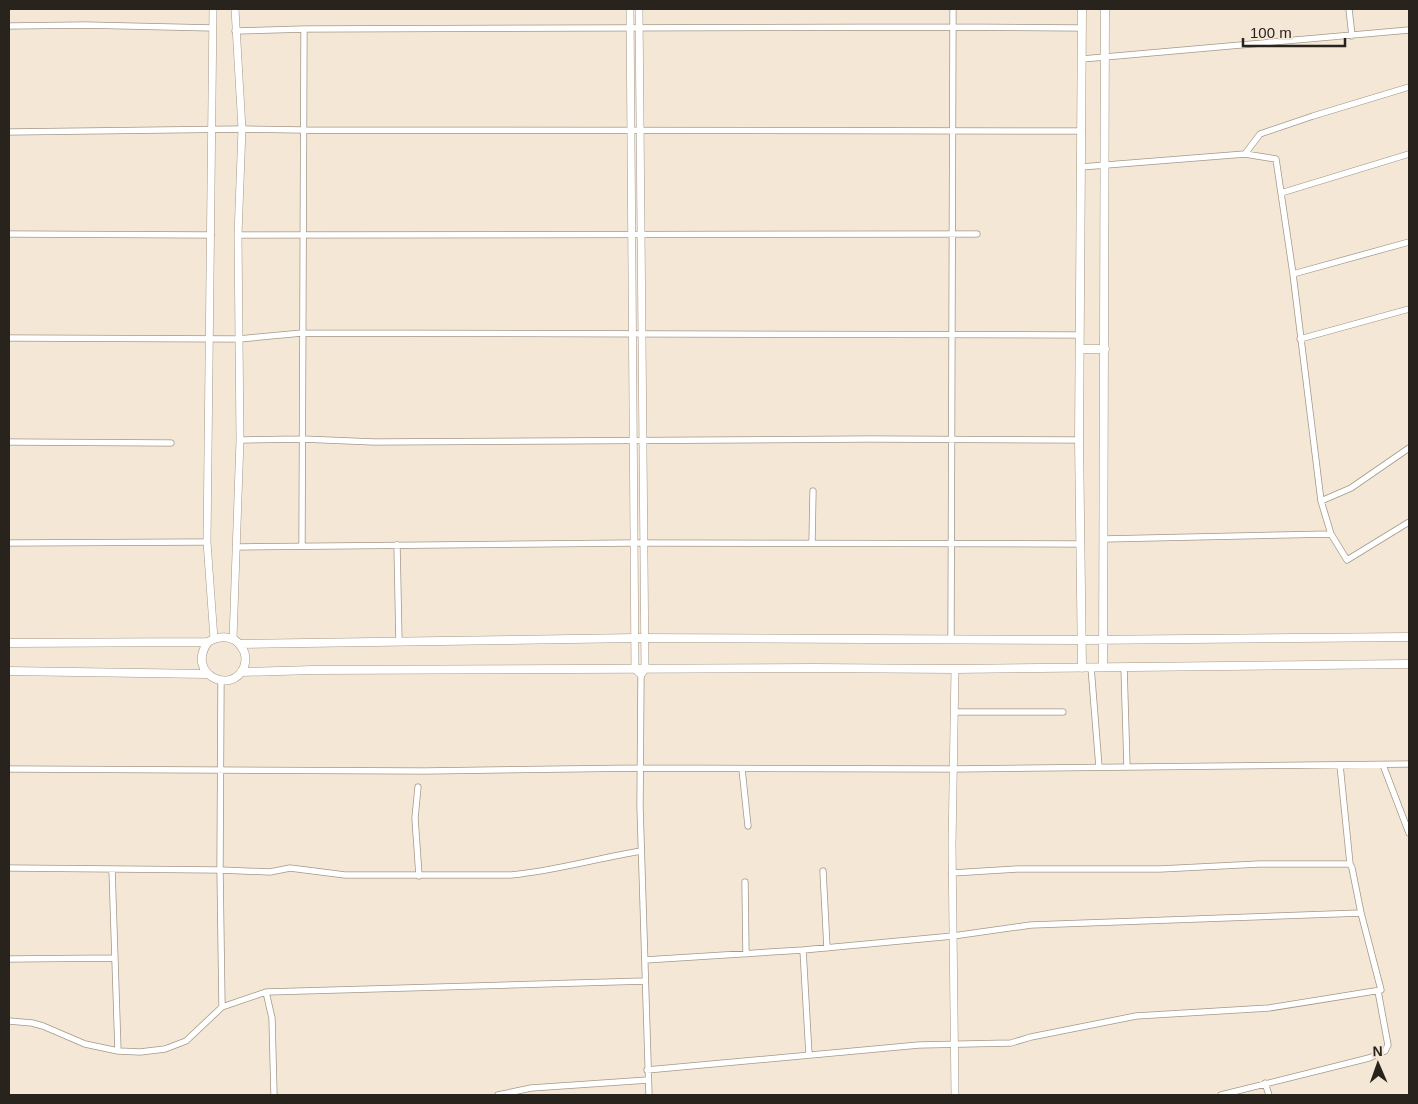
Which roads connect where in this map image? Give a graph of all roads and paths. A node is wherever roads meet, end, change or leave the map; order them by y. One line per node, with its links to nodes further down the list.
1 (213, 9): 11 (street)
2 (235, 9): 17 (street)
3 (630, 9): 12 (street)
4 (639, 9): 13 (street)
5 (953, 9): 10 (street)
6 (1082, 9): 14 (main road)
7 (1105, 9): 19 (main road)
8 (1349, 9): 18 (street)
9 (9, 26): 11 (street)
10 (953, 26): 13 (street); 14 (street); 27 (street)
11 (213, 28): 22 (street)
12 (630, 28): 13 (street); 15 (street); 25 (street)
13 (640, 28): 26 (street)
14 (1082, 28): 20 (main road)
15 (304, 29): 17 (street); 24 (street)
16 (1409, 30): 18 (street)
17 (235, 31): 23 (street)
18 (1352, 36): 19 (street)
19 (1105, 58): 20 (street); 32 (main road)
20 (1082, 59): 28 (main road)
21 (1409, 87): 30 (street)
22 (211, 129): 23 (street); 29 (street); 40 (street)
23 (242, 129): 24 (street); 41 (street)
24 (303, 130): 25 (street); 42 (street)
25 (631, 130): 26 (street); 36 (street)
26 (640, 130): 27 (street); 37 (street)
27 (952, 130): 28 (street); 38 (street)
28 (1082, 131): 33 (main road)
29 (9, 132)
30 (1245, 154): 32 (street); 34 (street)
31 (1409, 154): 34 (street)
32 (1105, 166): 33 (street); 56 (main road)
33 (1081, 167): 49 (main road)
34 (1281, 193): 44 (street)
35 (9, 234): 40 (street)
36 (632, 234): 37 (street); 42 (street); 47 (street)
37 (641, 234): 38 (street); 48 (street)
38 (952, 234): 39 (street); 50 (street)
39 (977, 234)
40 (211, 235): 52 (street)
41 (238, 235): 42 (street); 53 (street)
42 (302, 235): 46 (street)
43 (1409, 242): 44 (street)
44 (1293, 274): 54 (street)
45 (1409, 309): 54 (street)
46 (302, 333): 47 (street); 53 (street); 57 (street)
47 (632, 335): 48 (street); 59 (street)
48 (641, 335): 50 (street); 60 (street)
49 (1080, 335): 50 (street); 55 (main road)
50 (952, 336): 61 (street)
51 (9, 338): 52 (street)
52 (208, 338): 53 (street); 71 (street)
53 (239, 338): 58 (street)
54 (1300, 338): 67 (street)
55 (1080, 349): 56 (main road); 62 (main road)
56 (1105, 349): 70 (main road)
57 (302, 439): 58 (street); 59 (street); 79 (street)
58 (240, 440): 80 (street)
59 (632, 440): 60 (street); 73 (street)
60 (642, 440): 61 (street); 74 (street)
61 (951, 440): 62 (street); 76 (street)
62 (1080, 440): 77 (main road)
63 (9, 442): 64 (street)
64 (172, 443)
65 (1409, 448): 67 (street)
66 (813, 491): 75 (street)
67 (1321, 501): 69 (street)
68 (1409, 522): 69 (street)
69 (1331, 534): 70 (street)
70 (1104, 538): 86 (main road)
71 (207, 542): 72 (street); 87 (street)
72 (9, 543)
73 (633, 543): 74 (street); 78 (street); 82 (street)
74 (643, 543): 75 (street); 83 (street)
75 (812, 544): 76 (street)
76 (951, 544): 77 (street); 84 (street)
77 (1080, 544): 85 (main road)
78 (396, 545): 79 (street); 89 (street)
79 (302, 546): 80 (street)
80 (236, 547): 88 (street)
81 (1409, 637): 86 (main road)
82 (636, 638): 83 (main road); 89 (main road); 98 (street)
83 (644, 639): 84 (main road); 98 (street)
84 (951, 639): 85 (main road)
85 (1082, 640): 86 (main road); 95 (main road)
86 (1102, 640): 93 (main road)
87 (211, 641): 88 (main road); 90 (main road); 100 (main road)
88 (237, 641): 89 (main road); 99 (main road)
89 (399, 642)
90 (9, 643)
91 (1409, 664): 94 (main road)
92 (1091, 667): 93 (main road); 95 (main road); 107 (street)
93 (1103, 667): 94 (main road)
94 (1124, 667): 108 (street)
95 (1082, 668): 96 (main road)
96 (955, 669): 98 (main road); 102 (street)
97 (9, 671): 100 (main road)
98 (640, 671): 99 (main road); 109 (street)
99 (241, 672): 101 (main road)
100 (208, 674): 101 (main road)
101 (221, 681): 113 (street)
102 (954, 712): 103 (street); 112 (street)
103 (1063, 712)
104 (1409, 764): 106 (street)
105 (1340, 765): 106 (street); 108 (street); 118 (street)
106 (1383, 765): 116 (street)
107 (1099, 767): 108 (street); 112 (street)
108 (1127, 767)
109 (641, 768): 111 (street); 113 (street); 117 (street)
110 (9, 769): 113 (street)
111 (742, 769): 112 (street); 115 (street)
112 (953, 769): 123 (street)
113 (220, 770): 121 (street)
114 (418, 787): 124 (street)
115 (748, 826)
116 (1409, 833)
117 (642, 851): 124 (street); 133 (street)
118 (1350, 864): 123 (street); 126 (street)
119 (9, 868): 120 (street)
120 (112, 869): 121 (street); 131 (street)
121 (220, 870): 124 (street); 137 (street)
122 (823, 871): 128 (street)
123 (952, 873): 127 (street)
124 (419, 876)
125 (745, 882): 130 (street)
126 (1361, 913): 127 (street); 135 (street)
127 (953, 936): 128 (street); 139 (street)
128 (826, 948): 129 (street)
129 (803, 950): 130 (street); 141 (street)
130 (746, 954): 133 (street)
131 (114, 958): 132 (street); 140 (street)
132 (9, 959)
133 (645, 960): 134 (street)
134 (645, 981): 136 (street); 142 (street)
135 (1378, 991): 139 (street); 144 (street)
136 (266, 992): 137 (street); 145 (street)
137 (222, 1007): 140 (street)
138 (9, 1020): 140 (street)
139 (954, 1044): 141 (street); 148 (street)
140 (118, 1051)
141 (809, 1056): 142 (street)
142 (647, 1070): 143 (street)
143 (648, 1080): 146 (street); 147 (street)
144 (1265, 1083): 149 (street); 150 (street)
145 (274, 1095)
146 (498, 1095)
147 (649, 1095)
148 (955, 1095)
149 (1221, 1095)
150 (1269, 1095)

